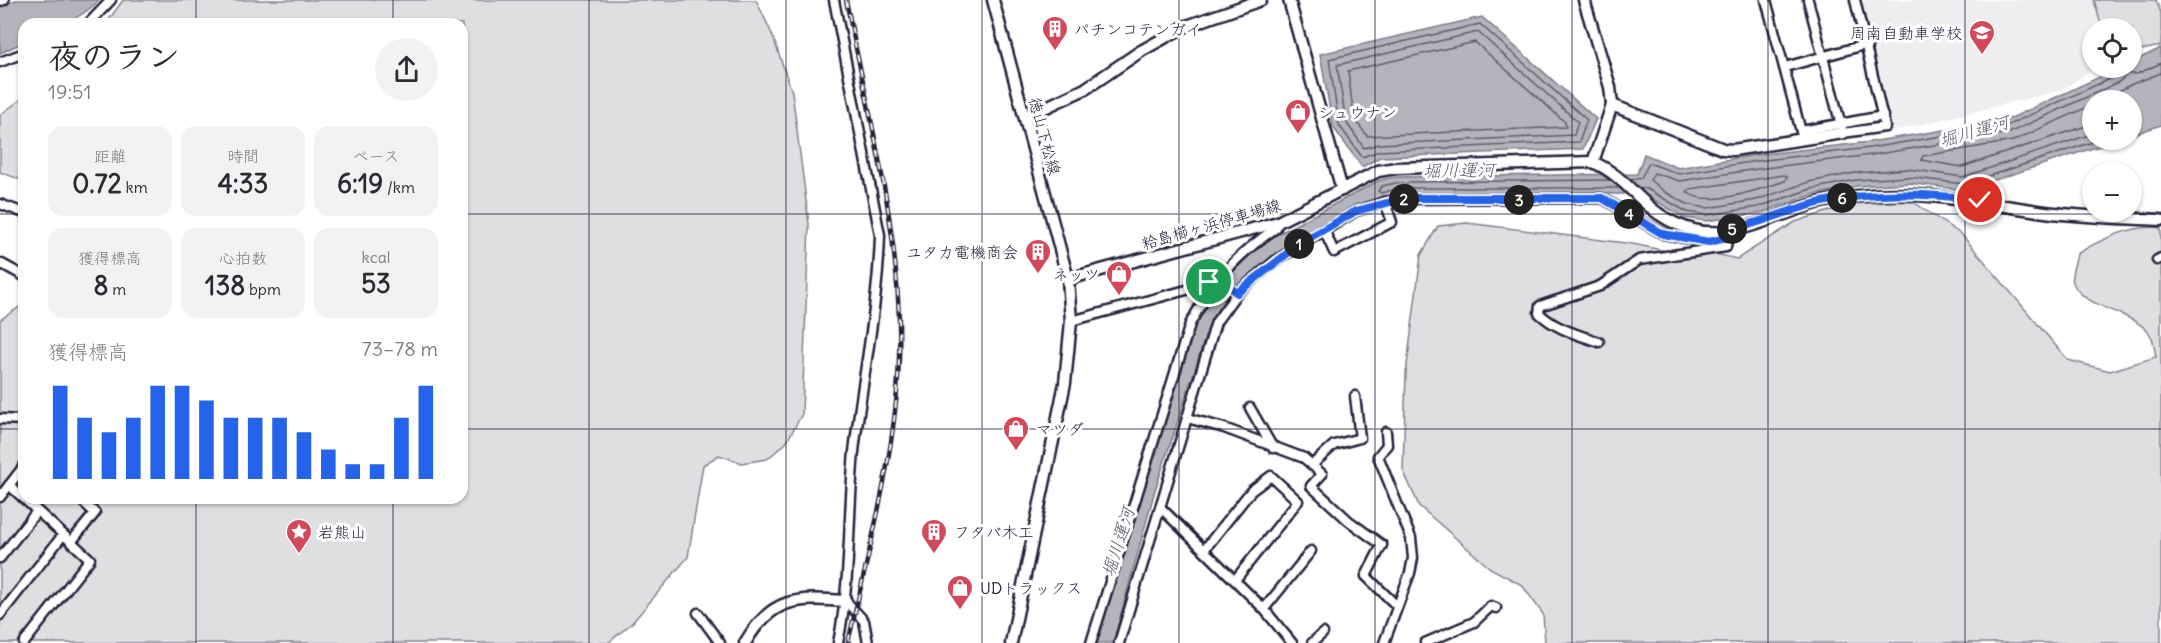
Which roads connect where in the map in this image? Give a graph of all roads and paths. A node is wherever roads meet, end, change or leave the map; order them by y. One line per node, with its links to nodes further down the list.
1 (111, 0): 10 (street)
2 (834, 0): 58 (street)
3 (993, 0): 17 (main road, 徳山下松線)
4 (1260, 0): 17 (main road)
5 (1289, 0): 21 (main road)
6 (1584, 0): 16 (main road)
7 (1766, 0): 15 (street)
8 (1808, 0): 13 (street)
9 (1855, 0): 11 (street)
10 (94, 18)
11 (1868, 44): 13 (street); 18 (street)
12 (18, 55): 14 (street)
13 (1824, 56): 15 (street); 18 (street)
14 (0, 62)
15 (1785, 68): 19 (street)
16 (1612, 105): 19 (main road); 20 (main road)
17 (1025, 117): 32 (main road, 徳山下松線)
18 (1842, 128): 19 (main road)
19 (1802, 135)
20 (1598, 164): 21 (main road, 粭島櫛ヶ浜停車場線); 28 (main road)
21 (1342, 190): 26 (main road, 粭島櫛ヶ浜停車場線)
22 (1385, 202): 27 (street); 27 (street); 28 (street)
23 (0, 204): 24 (street)
24 (18, 211)
25 (2161, 220): 28 (main road)
26 (1278, 222): 31 (street); 32 (main road, 粭島櫛ヶ浜停車場線)
27 (1324, 230): 33 (street)
28 (1728, 234): 35 (street)
29 (0, 263): 30 (street)
30 (18, 273)
31 (1219, 278): 33 (street); 34 (street); 71 (street)
32 (1068, 279): 34 (main road)
33 (1236, 292): 38 (street)
34 (1071, 321): 70 (main road)
35 (1599, 342)
36 (1355, 396): 43 (street)
37 (1250, 408): 42 (street)
38 (1187, 418): 42 (street); 50 (street)
39 (0, 419): 40 (street)
40 (18, 420)
41 (1386, 432): 59 (street)
42 (1274, 448): 43 (street)
43 (1312, 465): 59 (street)
44 (18, 474): 45 (street)
45 (9, 486): 46 (street); 47 (street)
46 (18, 494)
47 (0, 497)
48 (29, 504): 51 (street)
49 (85, 504): 53 (street)
50 (1161, 508): 54 (street); 72 (street)
51 (37, 511): 52 (street); 56 (street)
52 (63, 535): 53 (street); 63 (street)
53 (71, 542): 65 (street)
54 (1204, 550): 57 (street); 57 (street)
55 (1311, 550): 61 (street)
56 (0, 558)
57 (1235, 580): 61 (street)
58 (846, 601): 67 (main road); 68 (street); 69 (street)
59 (1397, 606): 75 (street)
60 (1496, 608): 76 (street)
61 (1264, 609): 73 (street)
62 (698, 613): 66 (street)
63 (0, 615)
64 (1323, 633): 74 (street)
65 (24, 643)
66 (720, 643)
67 (745, 643)
68 (838, 643)
69 (868, 643)
70 (1011, 643)
71 (1092, 643)
72 (1119, 643)
73 (1292, 643)
74 (1312, 643)
75 (1384, 643)
76 (1425, 643)

